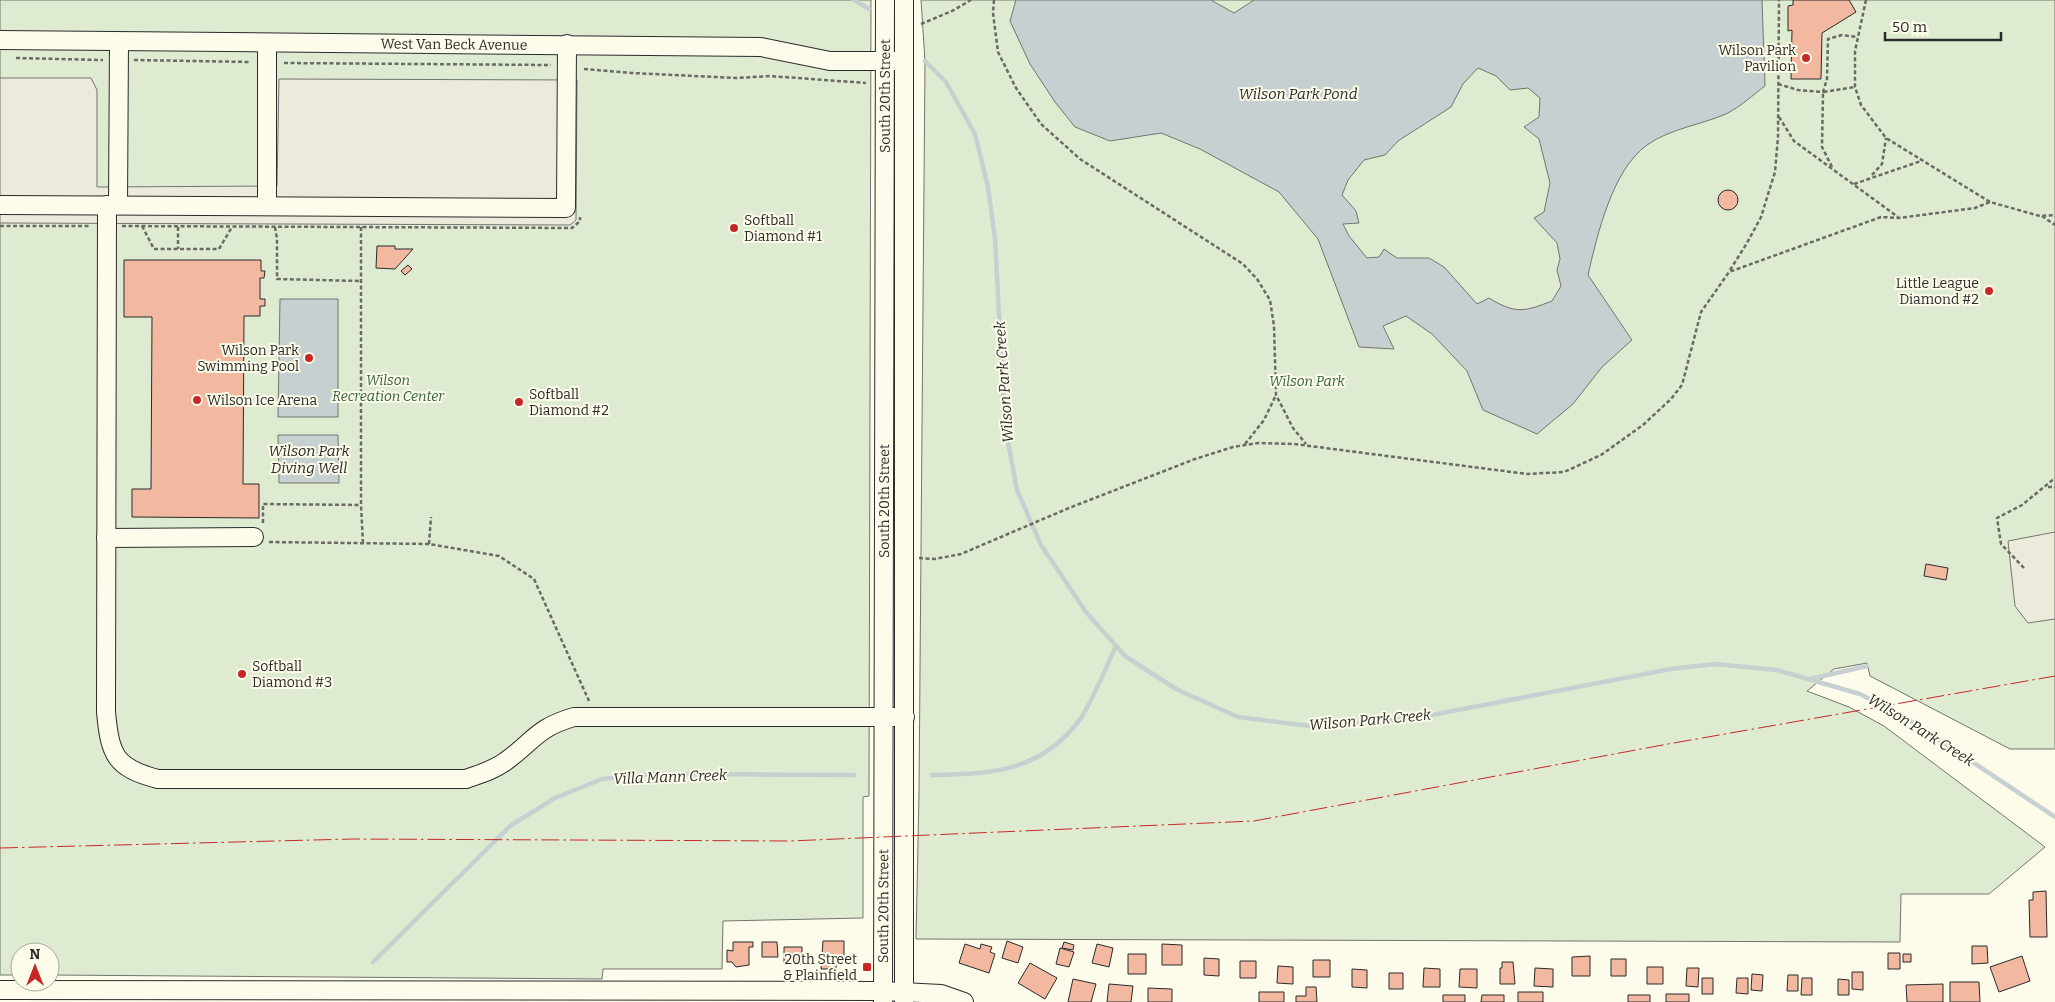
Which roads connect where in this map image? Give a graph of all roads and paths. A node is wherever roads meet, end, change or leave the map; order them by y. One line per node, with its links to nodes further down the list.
1 (885, 0): 14 (street, South 20th Street)
2 (904, 0): 13 (street, South 20th Street)
3 (971, 0): 7 (path)
4 (994, 0): 45 (path)
5 (1779, 0): 20 (path)
6 (1866, 0): 8 (path)
7 (921, 24)
8 (1857, 37): 21 (path); 22 (path)
9 (0, 40): 10 (street, West Van Beck Avenue)
10 (119, 42): 11 (street, West Van Beck Avenue); 16 (street)
11 (267, 43): 12 (street, West Van Beck Avenue); 17 (street)
12 (567, 44): 14 (street, West Van Beck Avenue); 18 (street)
13 (905, 53): 14 (street, West Van Beck Avenue); 58 (street, South 20th Street)
14 (886, 54): 57 (street, South 20th Street)
15 (10, 58): 16 (path)
16 (118, 60): 17 (path); 31 (street)
17 (267, 62): 18 (path); 32 (street)
18 (566, 67): 19 (path); 32 (street)
19 (866, 83)
20 (1778, 84): 22 (path); 23 (path)
21 (1856, 87): 22 (path); 24 (path)
22 (1823, 92): 26 (path)
23 (1778, 116): 26 (path); 43 (path)
24 (1886, 138): 25 (path); 27 (path)
25 (1922, 160): 27 (path); 29 (path)
26 (1832, 167): 28 (path)
27 (1871, 176): 28 (path)
28 (1854, 184): 35 (path)
29 (1990, 202): 34 (path); 35 (path)
30 (0, 205): 31 (street)
31 (113, 205): 32 (street); 53 (street)
32 (266, 206)
33 (2055, 215): 34 (path)
34 (2040, 216): 36 (path)
35 (1900, 218): 43 (path)
36 (2055, 225)
37 (142, 226): 42 (path)
38 (178, 226): 42 (path)
39 (232, 226): 42 (path)
40 (275, 227): 44 (path)
41 (361, 227): 44 (path)
42 (178, 249)
43 (1729, 272): 47 (path)
44 (361, 281): 51 (path)
45 (1276, 395): 46 (path); 47 (path)
46 (1245, 445): 47 (path); 58 (path)
47 (1307, 445)
48 (2055, 478): 49 (path)
49 (2046, 487): 50 (path); 59 (path)
50 (2055, 487)
51 (361, 505): 54 (path); 55 (path)
52 (431, 517): 56 (path)
53 (106, 538): 54 (street); 61 (street)
54 (258, 539): 55 (path)
55 (363, 543): 56 (path)
56 (429, 544): 61 (path)
57 (884, 554): 58 (street); 60 (street, South 20th Street)
58 (904, 554): 62 (street, South 20th Street)
59 (2024, 568)
60 (884, 716): 61 (street); 62 (street); 65 (street, South 20th Street)
61 (595, 717)
62 (905, 717): 67 (street, South 20th Street)
63 (0, 990): 66 (street)
64 (623, 996): 65 (street); 66 (street)
65 (883, 996): 67 (street)
66 (431, 997)
67 (904, 997): 68 (street)
68 (964, 1002)

